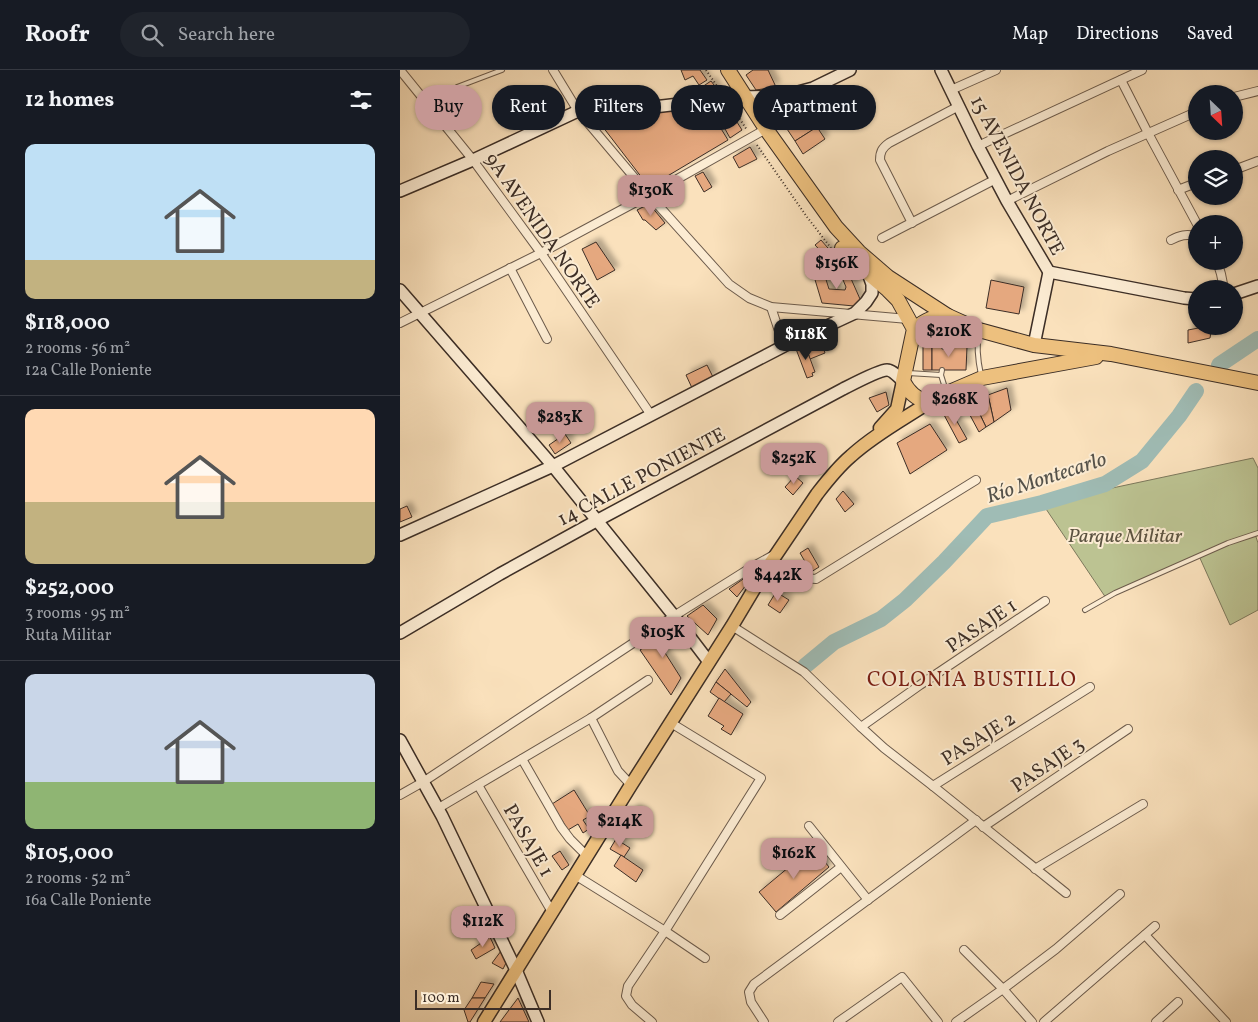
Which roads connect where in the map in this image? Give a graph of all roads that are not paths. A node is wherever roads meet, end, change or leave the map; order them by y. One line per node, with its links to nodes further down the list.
1 (400, 70): 27 (street, 9A AVENIDA NORTE)
2 (502, 70): 11 (lane)
3 (553, 70): 18 (street)
4 (719, 70): 12 (highway)
5 (728, 70): 13 (highway)
6 (850, 70): 17 (street)
7 (941, 70): 14 (street, 15 AVENIDA NORTE)
8 (996, 70): 14 (street)
9 (1142, 70): 10 (street)
10 (1121, 80): 25 (street); 26 (street)
11 (462, 85)
12 (729, 85)
13 (733, 85)
14 (951, 90): 19 (street, 15 AVENIDA NORTE)
15 (1258, 91): 16 (street)
16 (1243, 95)
17 (743, 97)
18 (575, 106)
19 (959, 106): 26 (street, 15 AVENIDA NORTE); 37 (street)
20 (743, 107): 24 (highway)
21 (575, 112): 27 (street)
22 (1188, 116): 25 (street)
23 (594, 130): 34 (street)
24 (759, 133): 34 (street); 44 (highway); 52 (highway)
25 (1148, 134): 32 (street); 35 (street)
26 (978, 146): 30 (street, 15 AVENIDA NORTE)
27 (473, 160): 33 (street); 41 (street, 9A AVENIDA NORTE)
28 (1258, 161): 29 (street)
29 (1243, 167)
30 (996, 179): 35 (street, 15 AVENIDA NORTE); 37 (street)
31 (1188, 186): 32 (street)
32 (1178, 190): 36 (street)
33 (400, 191)
34 (650, 195): 41 (street); 49 (street)
35 (1007, 201): 43 (street, 15 AVENIDA NORTE)
36 (1192, 215)
37 (912, 222): 39 (street)
38 (1188, 235): 40 (street)
39 (882, 238)
40 (1171, 240)
41 (542, 253): 42 (street); 70 (street, 9A AVENIDA NORTE)
42 (510, 268): 50 (street); 56 (street)
43 (1049, 272): 48 (street); 58 (street)
44 (868, 273): 51 (street); 54 (highway)
45 (1258, 286): 47 (street)
46 (400, 290): 50 (street)
47 (1243, 291)
48 (1188, 298)
49 (771, 307): 51 (street); 59 (street)
50 (421, 313): 53 (street); 72 (street)
51 (854, 313): 54 (street); 59 (street)
52 (948, 316): 54 (highway); 55 (highway); 57 (lane)
53 (400, 323)
54 (912, 324): 65 (highway)
55 (978, 337): 57 (lane); 58 (highway); 66 (lane)
56 (547, 339)
57 (944, 340): 60 (lane)
58 (1034, 345): 61 (highway); 62 (highway)
59 (784, 346): 70 (street)
60 (944, 347)
61 (1111, 354): 62 (highway); 67 (highway)
62 (1029, 369): 66 (highway)
63 (942, 370): 64 (lane)
64 (941, 375): 65 (lane); 68 (lane)
65 (904, 377): 69 (highway); 71 (main road); 74 (street, 14 CALLE PONIENTE)
66 (982, 378): 68 (highway)
67 (1258, 383)
68 (947, 393): 69 (highway)
69 (928, 403): 71 (main road)
70 (651, 415): 72 (street)
71 (868, 442): 77 (main road)
72 (553, 466): 74 (street); 76 (street)
73 (976, 480): 78 (street)
74 (598, 520): 81 (street); 83 (street, 14 CALLE PONIENTE)
75 (1258, 533): 80 (lane)
76 (400, 535)
77 (777, 553): 78 (main road); 81 (street)
78 (763, 574): 82 (main road)
79 (1045, 601): 89 (street, PASAJE 1)
80 (1085, 610)
81 (674, 616): 84 (street); 93 (street)
82 (732, 626): 84 (main road); 89 (street)
83 (400, 633)
84 (709, 662): 88 (main road)
85 (648, 680): 87 (street)
86 (1090, 687): 96 (street, PASAJE 2)
87 (591, 718): 92 (street); 95 (street)
88 (671, 724): 95 (main road); 113 (street)
89 (861, 727): 96 (street)
90 (1128, 729): 102 (street, PASAJE 3)
91 (400, 740): 93 (street)
92 (522, 758): 94 (street); 103 (street)
93 (423, 782): 97 (street); 99 (street)
94 (478, 785): 99 (street); 110 (street, PASAJE 1)
95 (631, 785): 103 (main road)
96 (933, 786): 100 (street)
97 (400, 796)
98 (1144, 804): 105 (street)
99 (437, 809): 117 (street)
100 (976, 820): 102 (street); 109 (street)
101 (809, 826): 104 (street)
102 (983, 827): 105 (street)
103 (587, 856): 106 (main road)
104 (841, 867): 109 (street); 111 (street)
105 (1036, 869): 107 (street)
106 (576, 875): 110 (main road); 113 (street)
107 (1066, 893)
108 (1120, 894): 118 (street)
109 (868, 900): 123 (street)
110 (552, 912): 117 (main road)
111 (780, 915)
112 (1155, 926): 114 (street)
113 (665, 931): 116 (street); 122 (street)
114 (1145, 934): 128 (street); 130 (street)
115 (964, 950): 118 (street)
116 (705, 958)
117 (516, 970): 120 (main road); 121 (street)
118 (1003, 989): 126 (street); 127 (street)
119 (1178, 1002): 129 (street)
120 (484, 1022)
121 (538, 1022)
122 (652, 1022)
123 (764, 1022)
124 (838, 1022): 125 (street)
125 (938, 1022)
126 (956, 1022)
127 (1032, 1022)
128 (1044, 1022)
129 (1156, 1022)
130 (1226, 1022)

